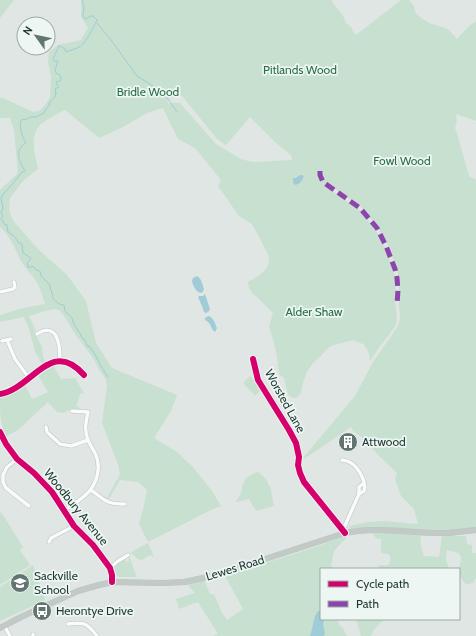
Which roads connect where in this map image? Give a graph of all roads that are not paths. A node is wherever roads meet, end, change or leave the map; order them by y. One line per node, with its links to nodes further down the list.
1 (14, 282): 2 (street)
2 (0, 292)
3 (37, 334): 6 (street)
4 (2, 341): 8 (street)
5 (253, 359): 22 (street, Worsted Lane)
6 (60, 360): 7 (street); 8 (street)
7 (84, 375)
8 (29, 378): 9 (street)
9 (0, 394)
10 (72, 411): 13 (street)
11 (46, 427): 13 (street)
12 (0, 432): 14 (street, Woodbury Avenue)
13 (88, 440): 16 (street)
14 (17, 459): 18 (street); 19 (street, Woodbury Avenue)
15 (342, 460): 22 (street)
16 (91, 490): 17 (street); 19 (street)
17 (125, 504)
18 (29, 506)
19 (64, 510): 20 (street, Woodbury Avenue)
20 (74, 526): 23 (street); 25 (street, Woodbury Avenue)
21 (476, 530): 22 (highway, Lewes Road)
22 (344, 532): 26 (highway, Lewes Road)
23 (49, 542)
24 (127, 557): 25 (street)
25 (110, 568): 26 (street, Woodbury Avenue)
26 (112, 582): 28 (highway, Lewes Road)
27 (68, 624): 30 (street)
28 (2, 626): 29 (street)
29 (10, 636)
30 (97, 636)

